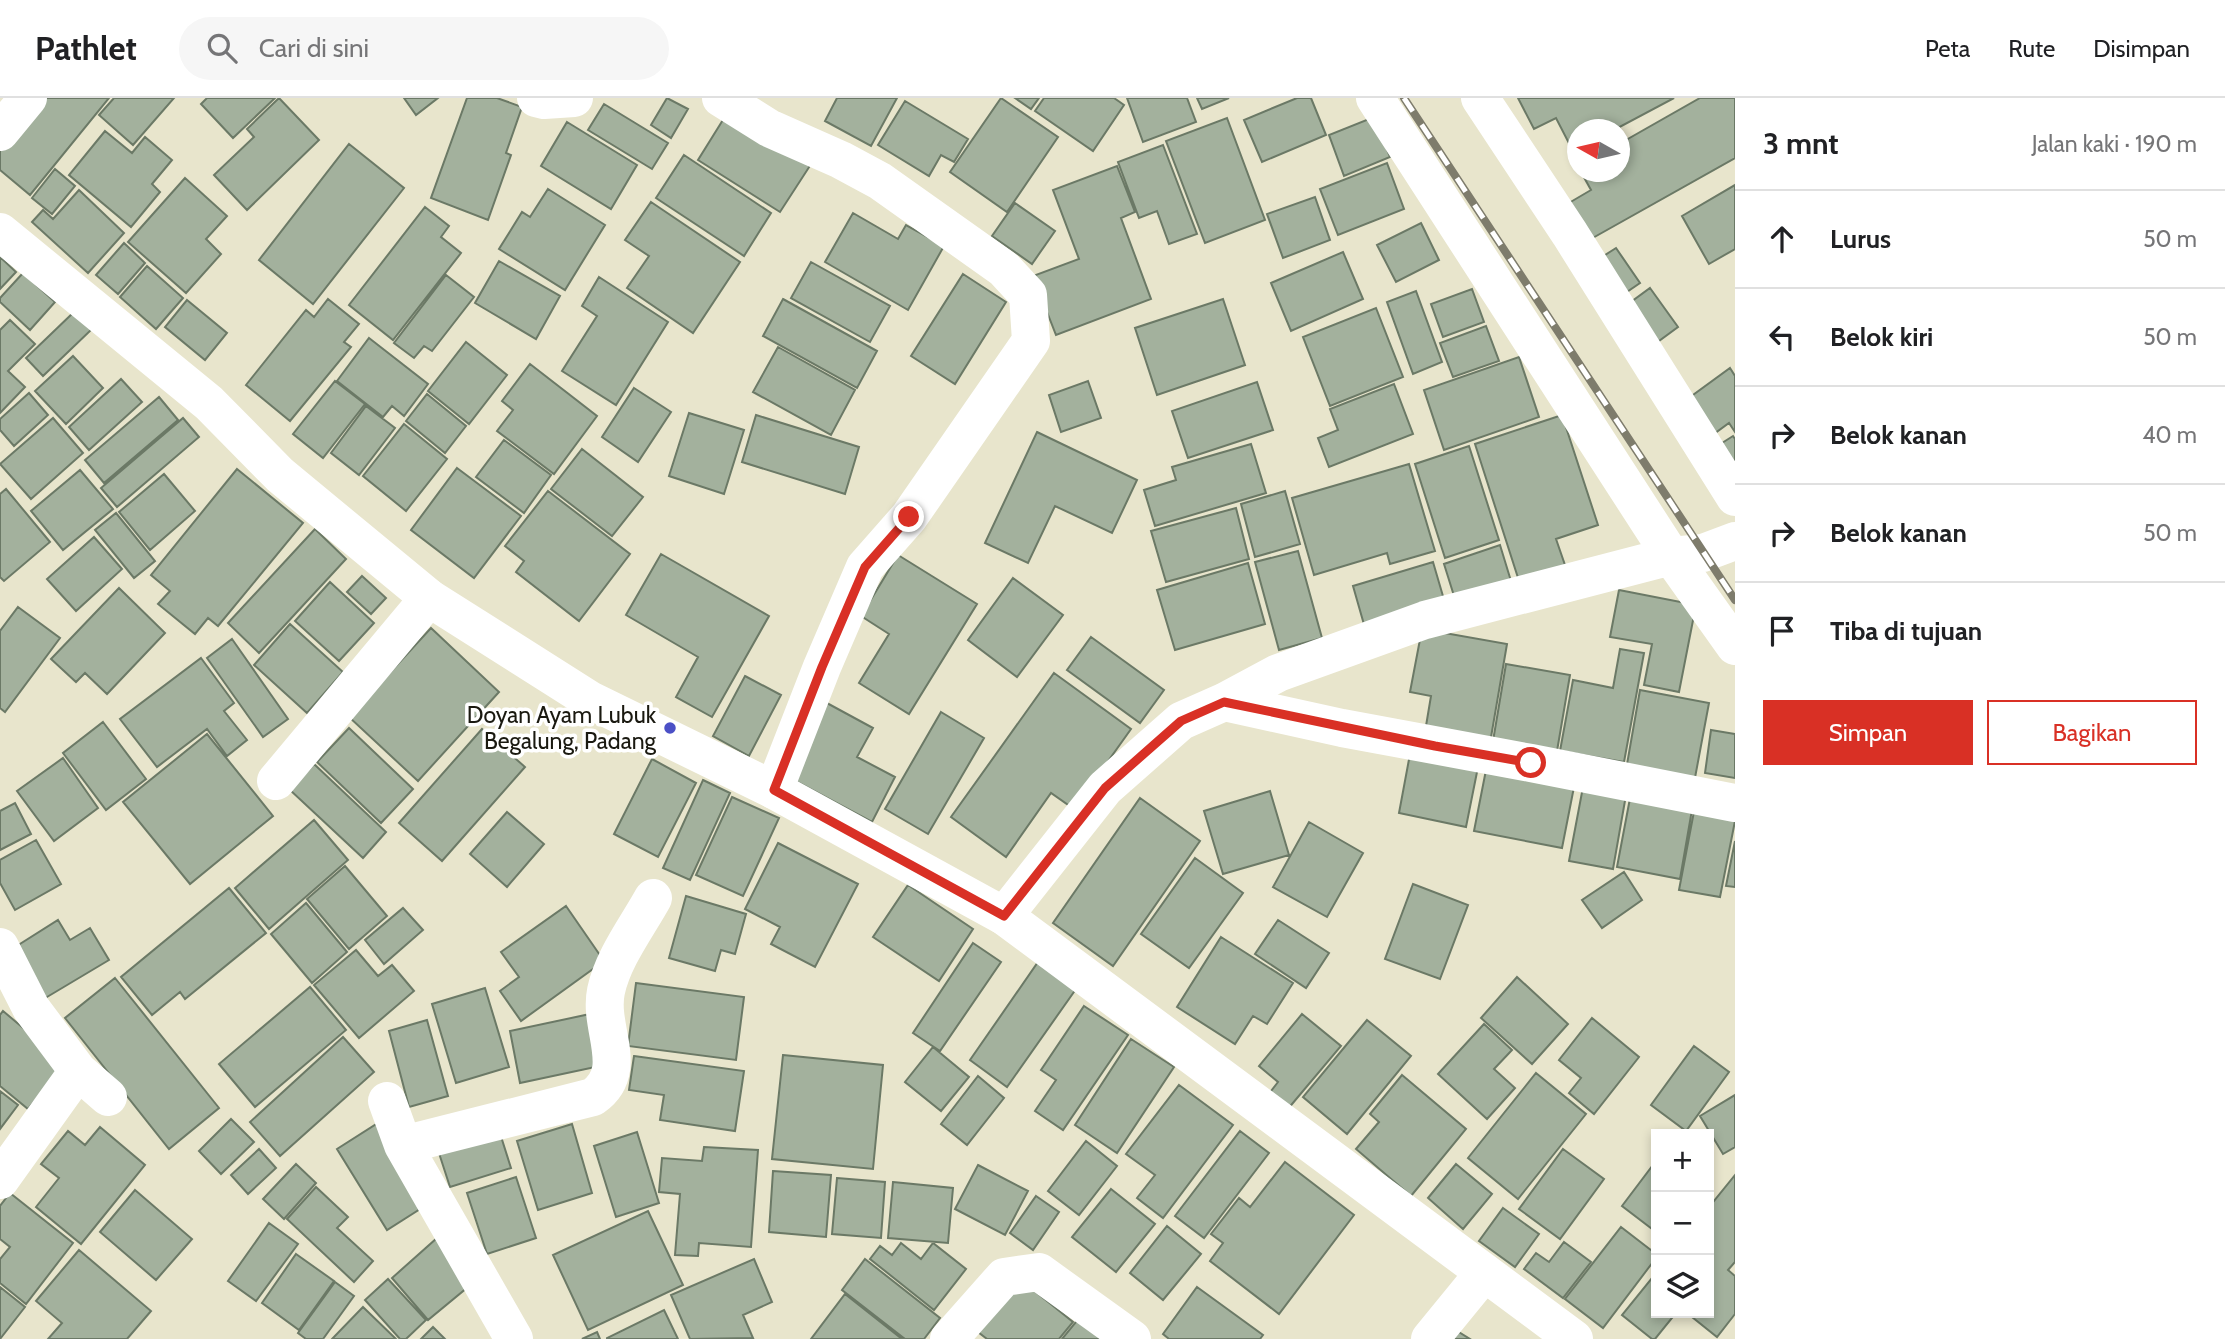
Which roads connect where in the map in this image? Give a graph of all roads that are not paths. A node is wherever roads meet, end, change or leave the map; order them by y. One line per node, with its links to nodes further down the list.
1 (27, 98): 7 (street)
2 (536, 98): 3 (street)
3 (574, 98)
4 (721, 98): 16 (street)
5 (1375, 98): 11 (street)
6 (1480, 98): 9 (street)
7 (0, 132)
8 (0, 232): 12 (street)
9 (1735, 497)
10 (1735, 541): 11 (street)
11 (1671, 556): 13 (street); 14 (street)
12 (429, 598): 15 (street); 16 (street)
13 (1735, 646)
14 (1224, 702): 17 (street); 19 (street)
15 (276, 781)
16 (774, 790): 19 (street)
17 (1735, 803)
18 (653, 898): 24 (street)
19 (1004, 916): 26 (street)
20 (0, 947): 21 (street)
21 (78, 1071): 22 (street); 25 (street)
22 (108, 1097)
23 (387, 1101): 24 (street)
24 (403, 1145): 27 (street)
25 (0, 1180)
26 (1484, 1273): 30 (street); 31 (street)
27 (514, 1339)
28 (949, 1339): 29 (street)
29 (1132, 1339)
30 (1430, 1339)
31 (1574, 1339)

